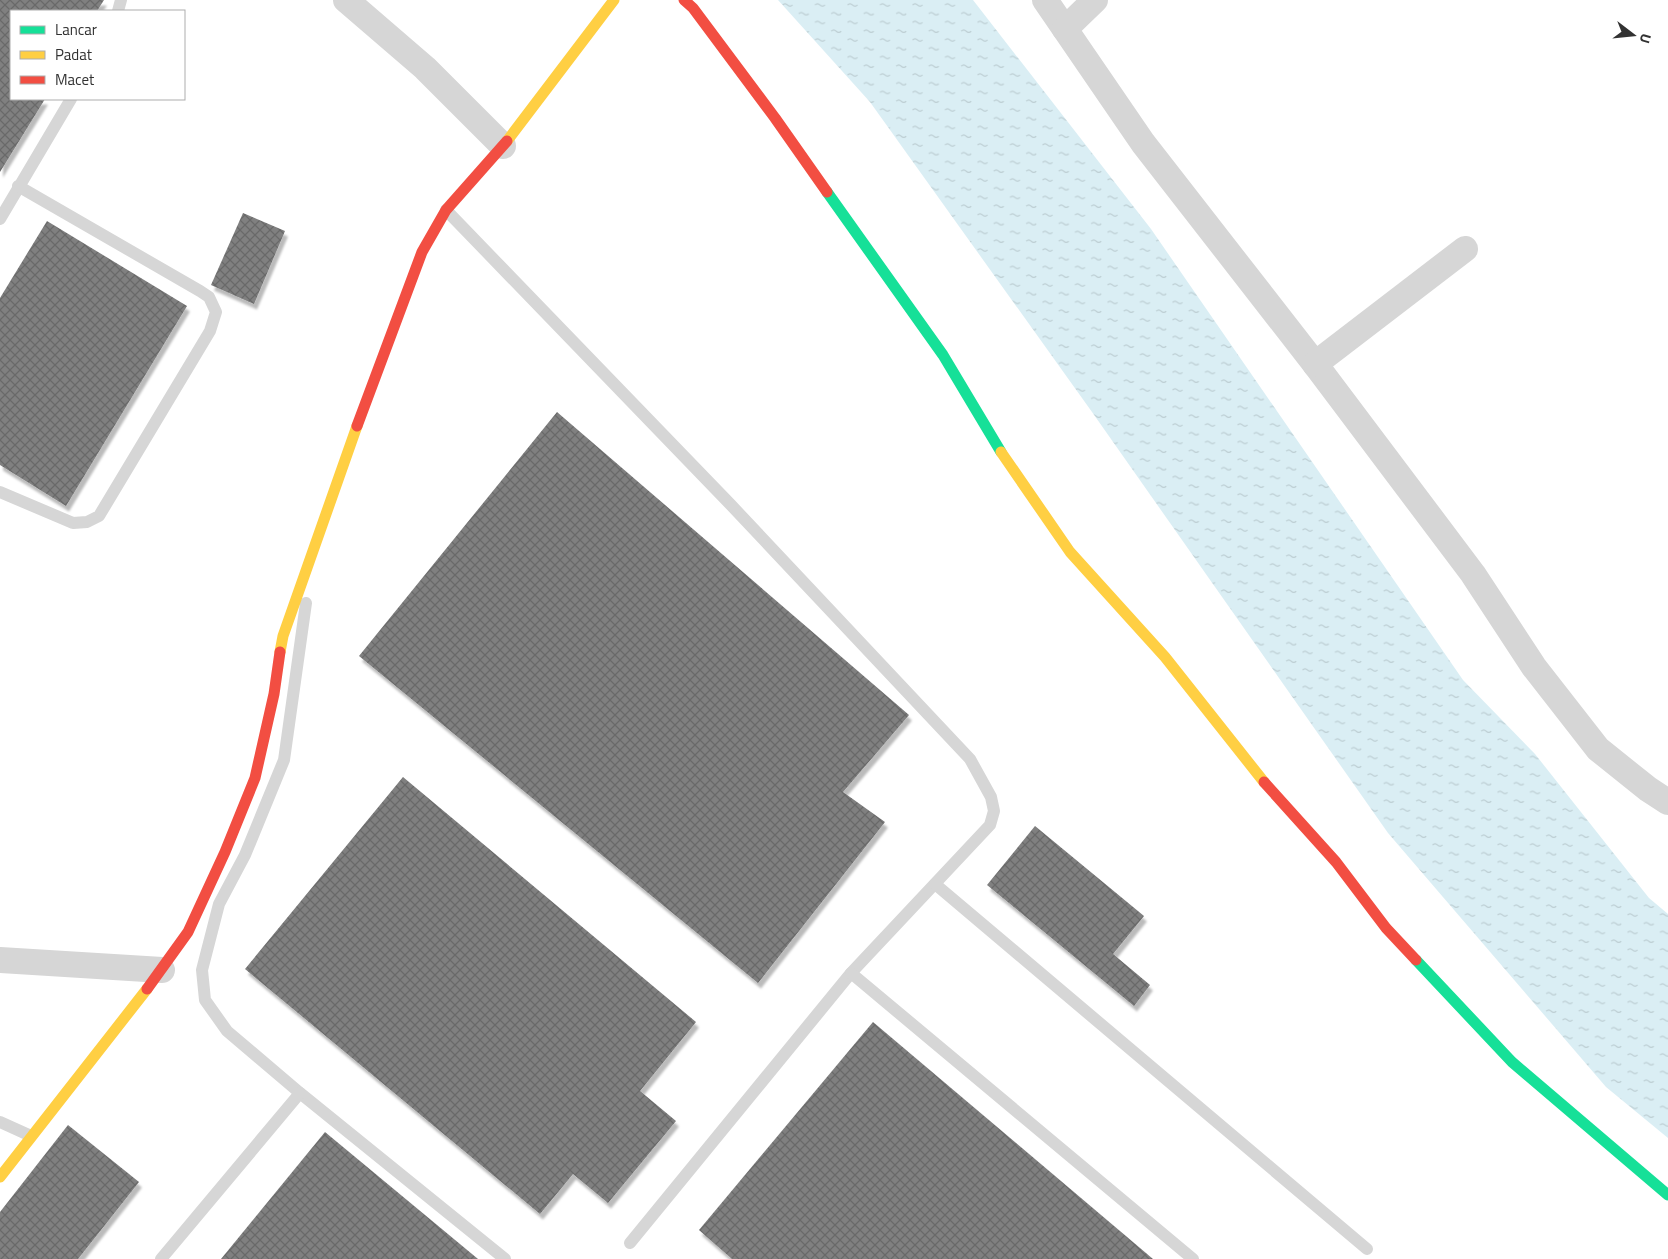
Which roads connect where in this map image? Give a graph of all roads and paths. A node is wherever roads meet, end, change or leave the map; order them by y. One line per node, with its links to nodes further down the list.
1 (346, 0): 8 (street)
2 (614, 0): 8 (street)
3 (684, 0): 25 (street)
4 (1045, 0): 6 (street)
5 (1096, 0): 6 (street)
6 (1065, 29): 13 (street)
7 (70, 100): 9 (lane)
8 (503, 146): 10 (street)
9 (18, 186): 11 (lane); 14 (lane)
10 (446, 210): 15 (street); 17 (lane)
11 (0, 219)
12 (1466, 249): 13 (street)
13 (1314, 364): 16 (street)
14 (0, 492)
15 (313, 554): 19 (street); 21 (lane)
16 (1668, 802)
17 (935, 884): 20 (lane); 27 (lane)
18 (0, 960): 19 (street)
19 (162, 970): 23 (street)
20 (851, 973): 26 (lane); 30 (lane)
21 (300, 1093): 28 (lane); 29 (lane)
22 (0, 1122): 23 (lane)
23 (31, 1136): 24 (street)
24 (0, 1177)
25 (1668, 1195)
26 (630, 1243)
27 (1367, 1249)
28 (161, 1259)
29 (505, 1259)
30 (1193, 1259)

